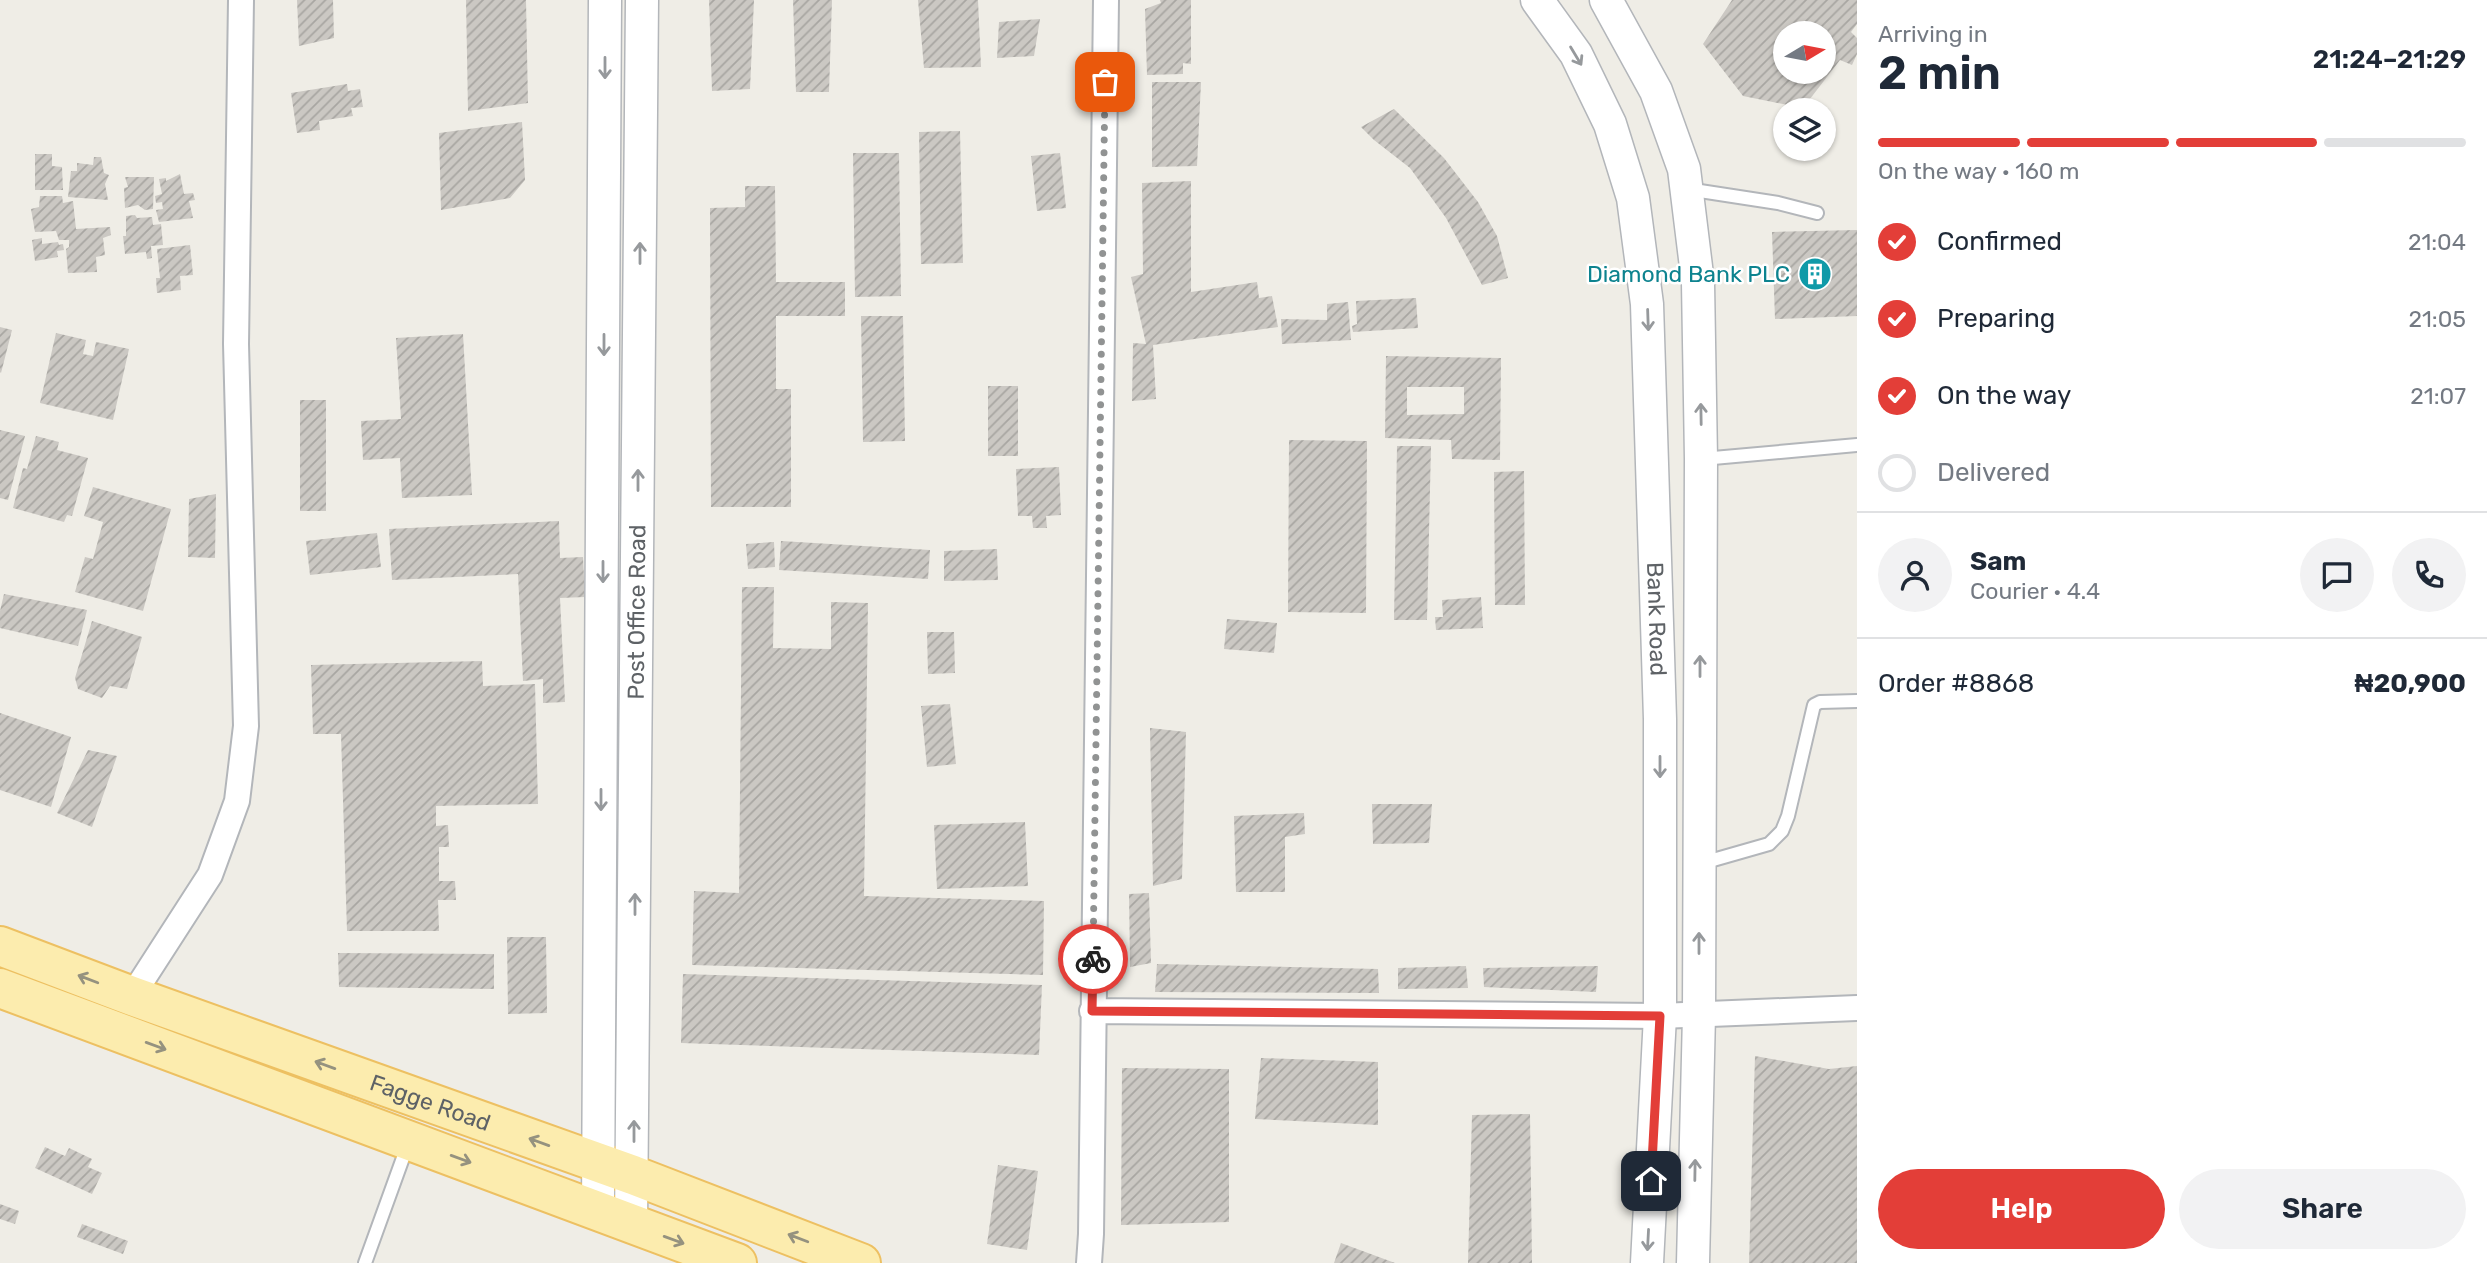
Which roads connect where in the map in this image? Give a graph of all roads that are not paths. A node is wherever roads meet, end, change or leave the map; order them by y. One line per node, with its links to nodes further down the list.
1 (242, 0): 17 (street)
2 (606, 0): 23 (street, Post Office Road, one-way to 23)
3 (642, 0): 23 (street, Post Office Road, one-way to 3)
4 (1106, 0): 19 (street)
5 (1536, 0): 12 (street, Bank Road, one-way to 12)
6 (1606, 0): 7 (street, Bank Road)
7 (1687, 189): 8 (lane); 10 (street, Bank Road, one-way to 7)
8 (1817, 213)
9 (1857, 445): 10 (lane)
10 (1701, 459): 13 (street, Bank Road, one-way to 10)
11 (1857, 701): 14 (lane)
12 (1660, 719): 13 (street); 21 (street, Bank Road, one-way to 21)
13 (1699, 719): 14 (street, Bank Road)
14 (1699, 864): 20 (street, Bank Road, one-way to 14)
15 (0, 946): 17 (main road, Fagge Road, one-way to 15)
16 (0, 988): 22 (main road, Fagge Road, one-way to 22)
17 (132, 996): 23 (main road, Fagge Road, one-way to 17)
18 (1857, 1008): 20 (street)
19 (1092, 1011): 21 (street); 28 (street)
20 (1699, 1015): 21 (street); 30 (street, Bank Road, one-way to 20)
21 (1660, 1016): 29 (street, Bank Road, one-way to 29)
22 (409, 1140): 24 (main road, Fagge Road, one-way to 24); 25 (lane)
23 (616, 1169): 24 (street, Post Office Road); 27 (main road, Fagge Road, one-way to 23)
24 (615, 1217): 26 (main road, Fagge Road, one-way to 26)
25 (365, 1263)
26 (737, 1263)
27 (861, 1263)
28 (1089, 1263)
29 (1647, 1263)
30 (1693, 1263)

